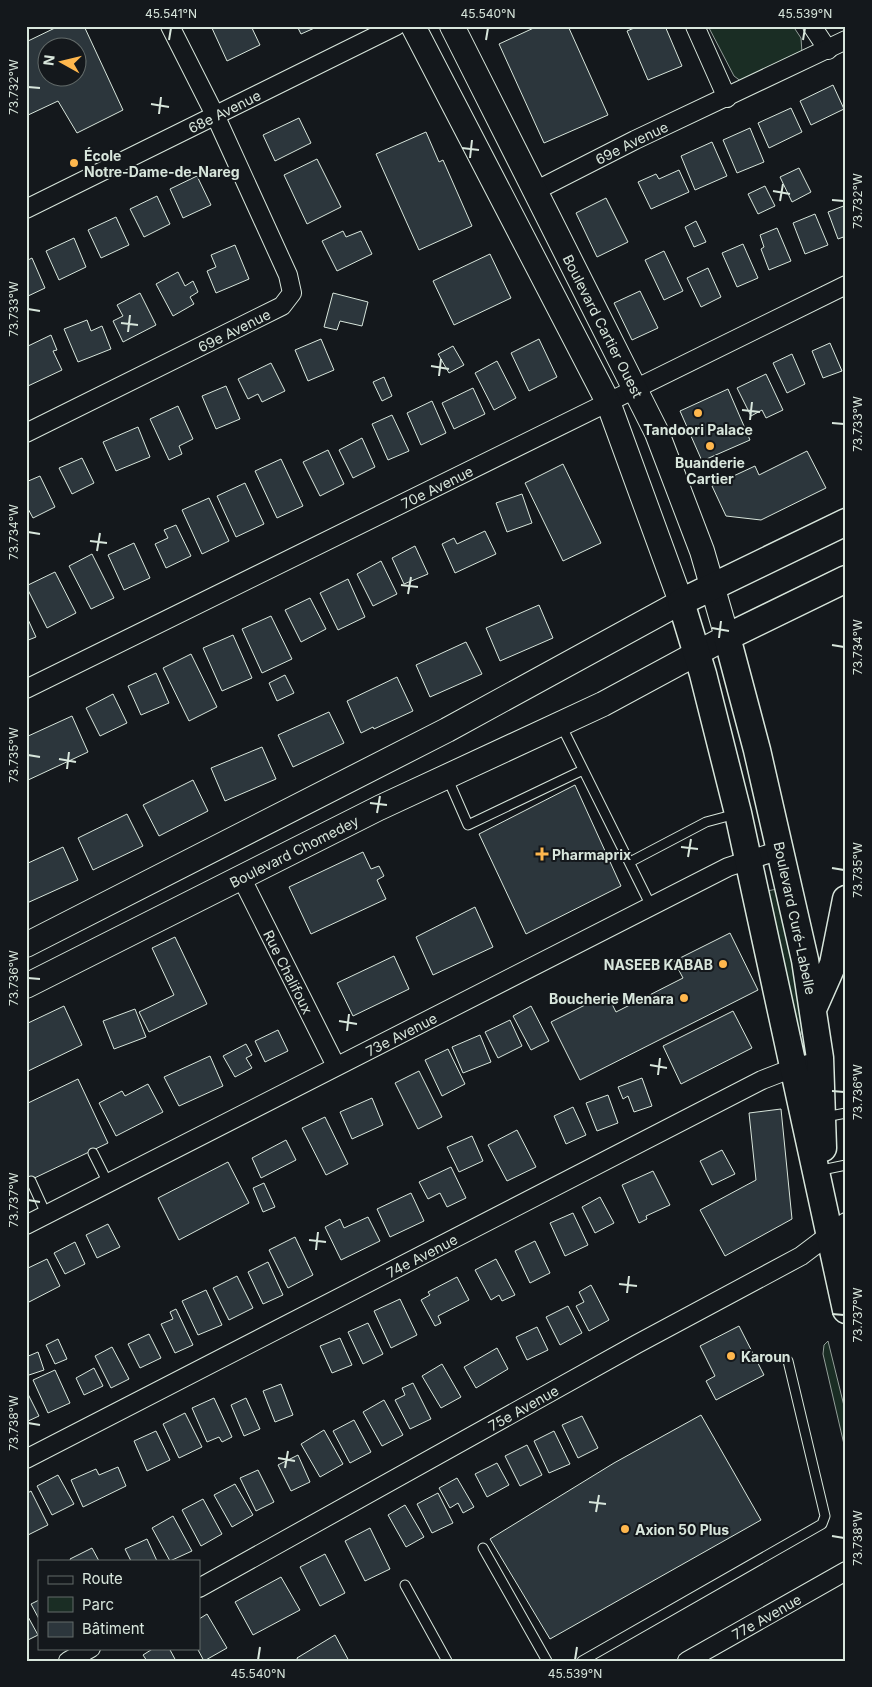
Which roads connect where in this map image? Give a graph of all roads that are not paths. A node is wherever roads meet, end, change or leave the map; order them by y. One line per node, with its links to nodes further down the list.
1 (170, 26): 10 (street)
2 (396, 26): 10 (street, 68e Avenue)
3 (413, 26): 15 (street)
4 (452, 26): 11 (street, Boulevard Cartier Ouest)
5 (694, 26): 9 (street)
6 (812, 26): 8 (street)
7 (846, 40): 8 (street, 69e Avenue)
8 (828, 50): 9 (street, 69e Avenue)
9 (727, 98): 11 (street, 69e Avenue)
10 (216, 117): 12 (street, 68e Avenue); 16 (street, 69e Avenue)
11 (536, 192): 14 (street, Boulevard Cartier Ouest)
12 (26, 209)
13 (846, 285): 14 (street, 70e Avenue)
14 (634, 389): 15 (street, 70e Avenue); 19 (street, Boulevard Cartier Ouest)
15 (608, 402): 20 (street); 23 (street, 70e Avenue)
16 (26, 434)
17 (846, 522): 19 (main road)
18 (846, 579): 21 (main road)
19 (714, 588): 20 (main road); 21 (street, Boulevard Cartier Ouest)
20 (682, 602): 22 (main road, Boulevard Curé-Labelle); 34 (street)
21 (727, 637): 22 (street); 28 (main road, Boulevard Curé-Labelle)
22 (697, 654): 24 (street, Boulevard Chomedey); 27 (main road, Boulevard Curé-Labelle)
23 (26, 688)
24 (561, 724): 25 (lane); 26 (street, Boulevard Chomedey)
25 (583, 770): 26 (lane); 30 (lane)
26 (446, 777): 31 (street, Boulevard Chomedey)
27 (738, 813): 29 (main road, Boulevard Curé-Labelle); 30 (lane)
28 (780, 850): 29 (street, 73e Avenue); 37 (main road, Boulevard Curé-Labelle)
29 (749, 859): 33 (street, 73e Avenue); 40 (main road, Boulevard Curé-Labelle)
30 (630, 862): 33 (lane)
31 (241, 877): 36 (street, Boulevard Chomedey); 39 (street, Rue Chalifoux)
32 (846, 899): 35 (main road)
33 (651, 906): 39 (street, 73e Avenue)
34 (26, 946)
35 (840, 953): 37 (main road)
36 (26, 986)
37 (814, 1007): 38 (main road, Boulevard Curé-Labelle)
38 (820, 1062): 40 (street, 74e Avenue); 41 (main road, Boulevard Curé-Labelle)
39 (336, 1066): 45 (street, 73e Avenue)
40 (793, 1068): 41 (main road, Boulevard Curé-Labelle); 51 (street, 74e Avenue)
41 (824, 1117): 43 (main road, Boulevard Curé-Labelle)
42 (93, 1153): 45 (lane)
43 (829, 1168): 48 (main road, Boulevard Curé-Labelle)
44 (31, 1181): 46 (lane)
45 (108, 1183): 46 (street, 73e Avenue)
46 (46, 1214): 47 (street, 73e Avenue)
47 (26, 1225)
48 (838, 1228): 49 (main road, Boulevard Curé-Labelle); 55 (street, 75e Avenue)
49 (846, 1310)
50 (788, 1362): 60 (lane)
51 (26, 1459)
52 (483, 1548): 59 (lane)
53 (846, 1571): 61 (street, 77e Avenue)
54 (404, 1585): 58 (lane)
55 (200, 1587)
56 (87, 1650): 57 (street)
57 (68, 1661)
58 (447, 1661)
59 (547, 1661)
60 (582, 1661)
61 (687, 1661)

